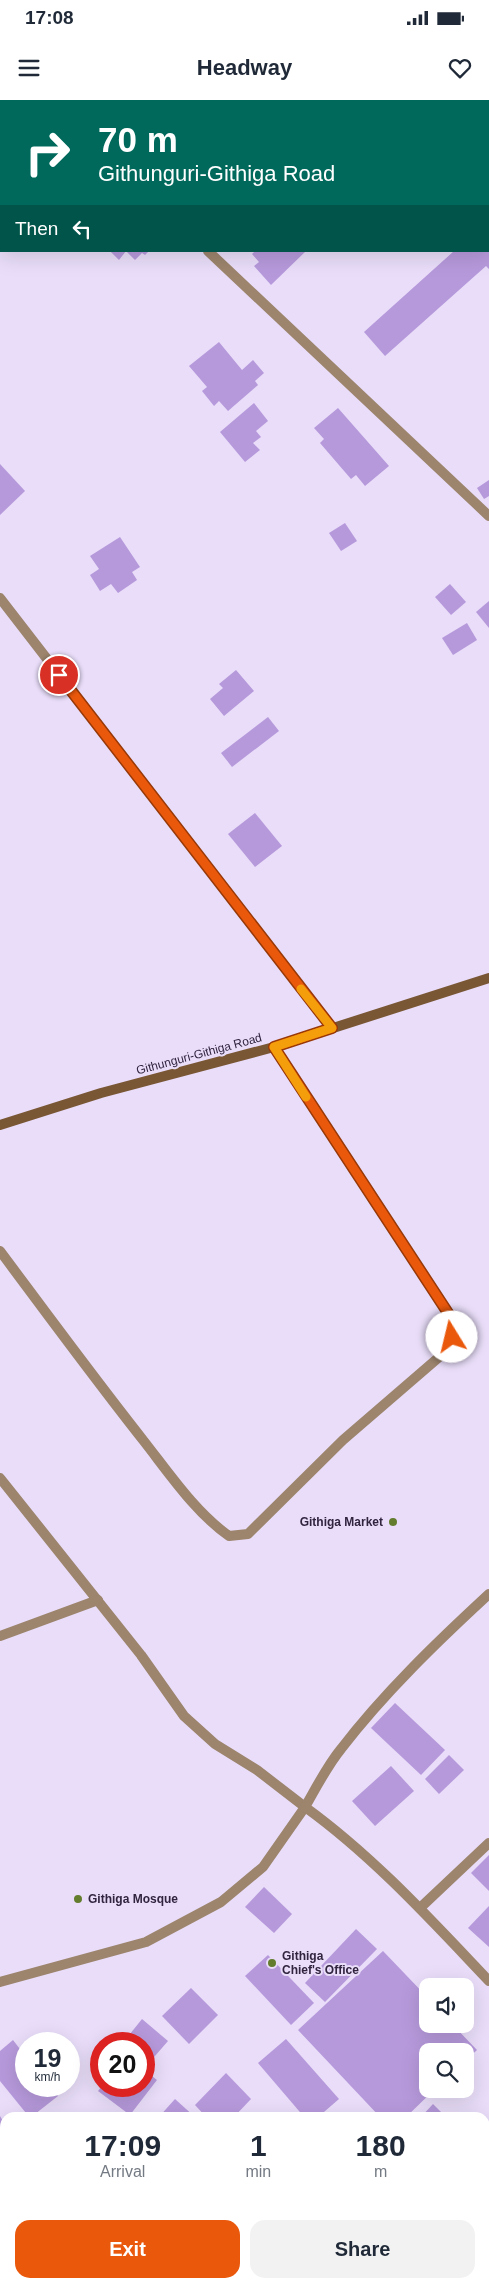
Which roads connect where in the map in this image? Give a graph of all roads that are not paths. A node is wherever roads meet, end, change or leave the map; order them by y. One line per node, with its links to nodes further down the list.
1 (209, 252): 2 (street)
2 (489, 516)
3 (0, 598): 5 (street)
4 (489, 978): 5 (street, Githunguri-Githiga Road)
5 (332, 1028): 6 (street, Githunguri-Githiga Road)
6 (274, 1047): 7 (street, Githunguri-Githiga Road); 8 (street)
7 (0, 1125)
8 (0, 1251)
9 (0, 1478): 11 (street)
10 (489, 1594): 13 (street)
11 (98, 1600): 12 (street); 13 (street)
12 (0, 1636)
13 (305, 1807): 15 (street); 17 (street)
14 (489, 1843): 15 (street)
15 (420, 1908): 16 (street)
16 (489, 1981)
17 (0, 1982)

